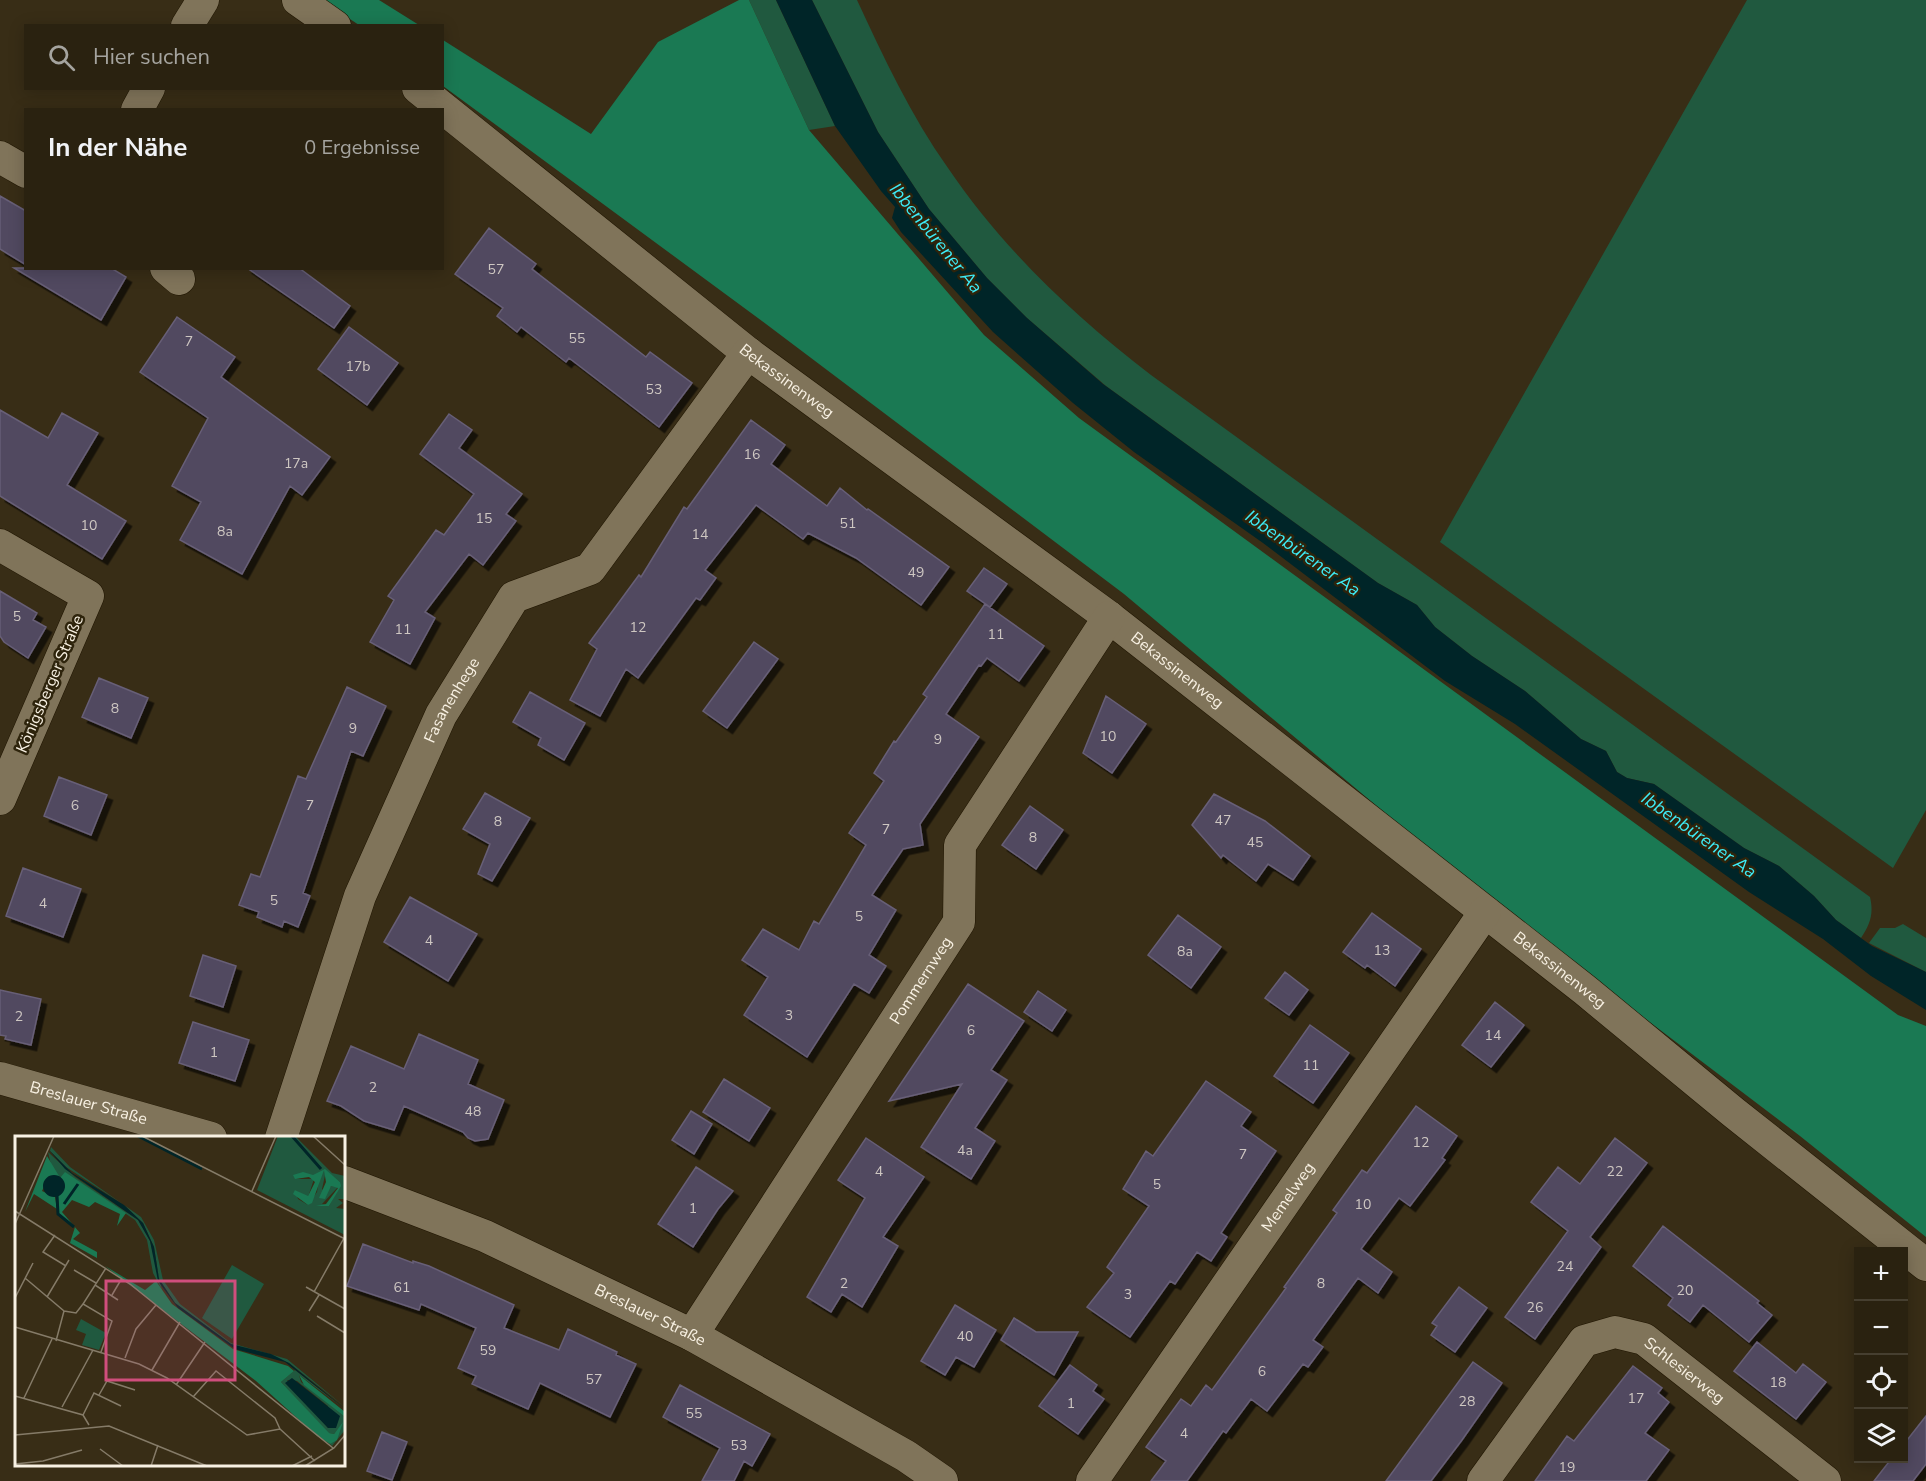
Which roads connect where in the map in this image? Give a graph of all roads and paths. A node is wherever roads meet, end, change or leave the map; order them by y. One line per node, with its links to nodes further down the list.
1 (203, 0): 3 (street)
2 (298, 0): 4 (street)
3 (188, 24)
4 (332, 24)
5 (148, 90): 7 (street)
6 (420, 90): 8 (street, Bekassinenweg)
7 (138, 108)
8 (443, 108)
9 (444, 109): 12 (street, Bekassinenweg)
10 (0, 157): 11 (street)
11 (24, 171)
12 (748, 353): 14 (street, Bekassinenweg); 19 (street, Fasanenhege)
13 (0, 545): 15 (street, Königsberger Straße)
14 (1109, 617): 16 (street, Bekassinenweg); 22 (street, Pommernweg)
15 (0, 799)
16 (1485, 912): 21 (street, Bekassinenweg); 24 (street, Memelweg)
17 (0, 1078): 18 (street, Breslauer Straße)
18 (207, 1136)
19 (281, 1136)
20 (345, 1182): 22 (street, Breslauer Straße)
21 (1926, 1265)
22 (692, 1335): 23 (street, Breslauer Straße)
23 (942, 1481)
24 (1092, 1481)
25 (1483, 1481): 26 (street, Schlesierweg)
26 (1825, 1481)

